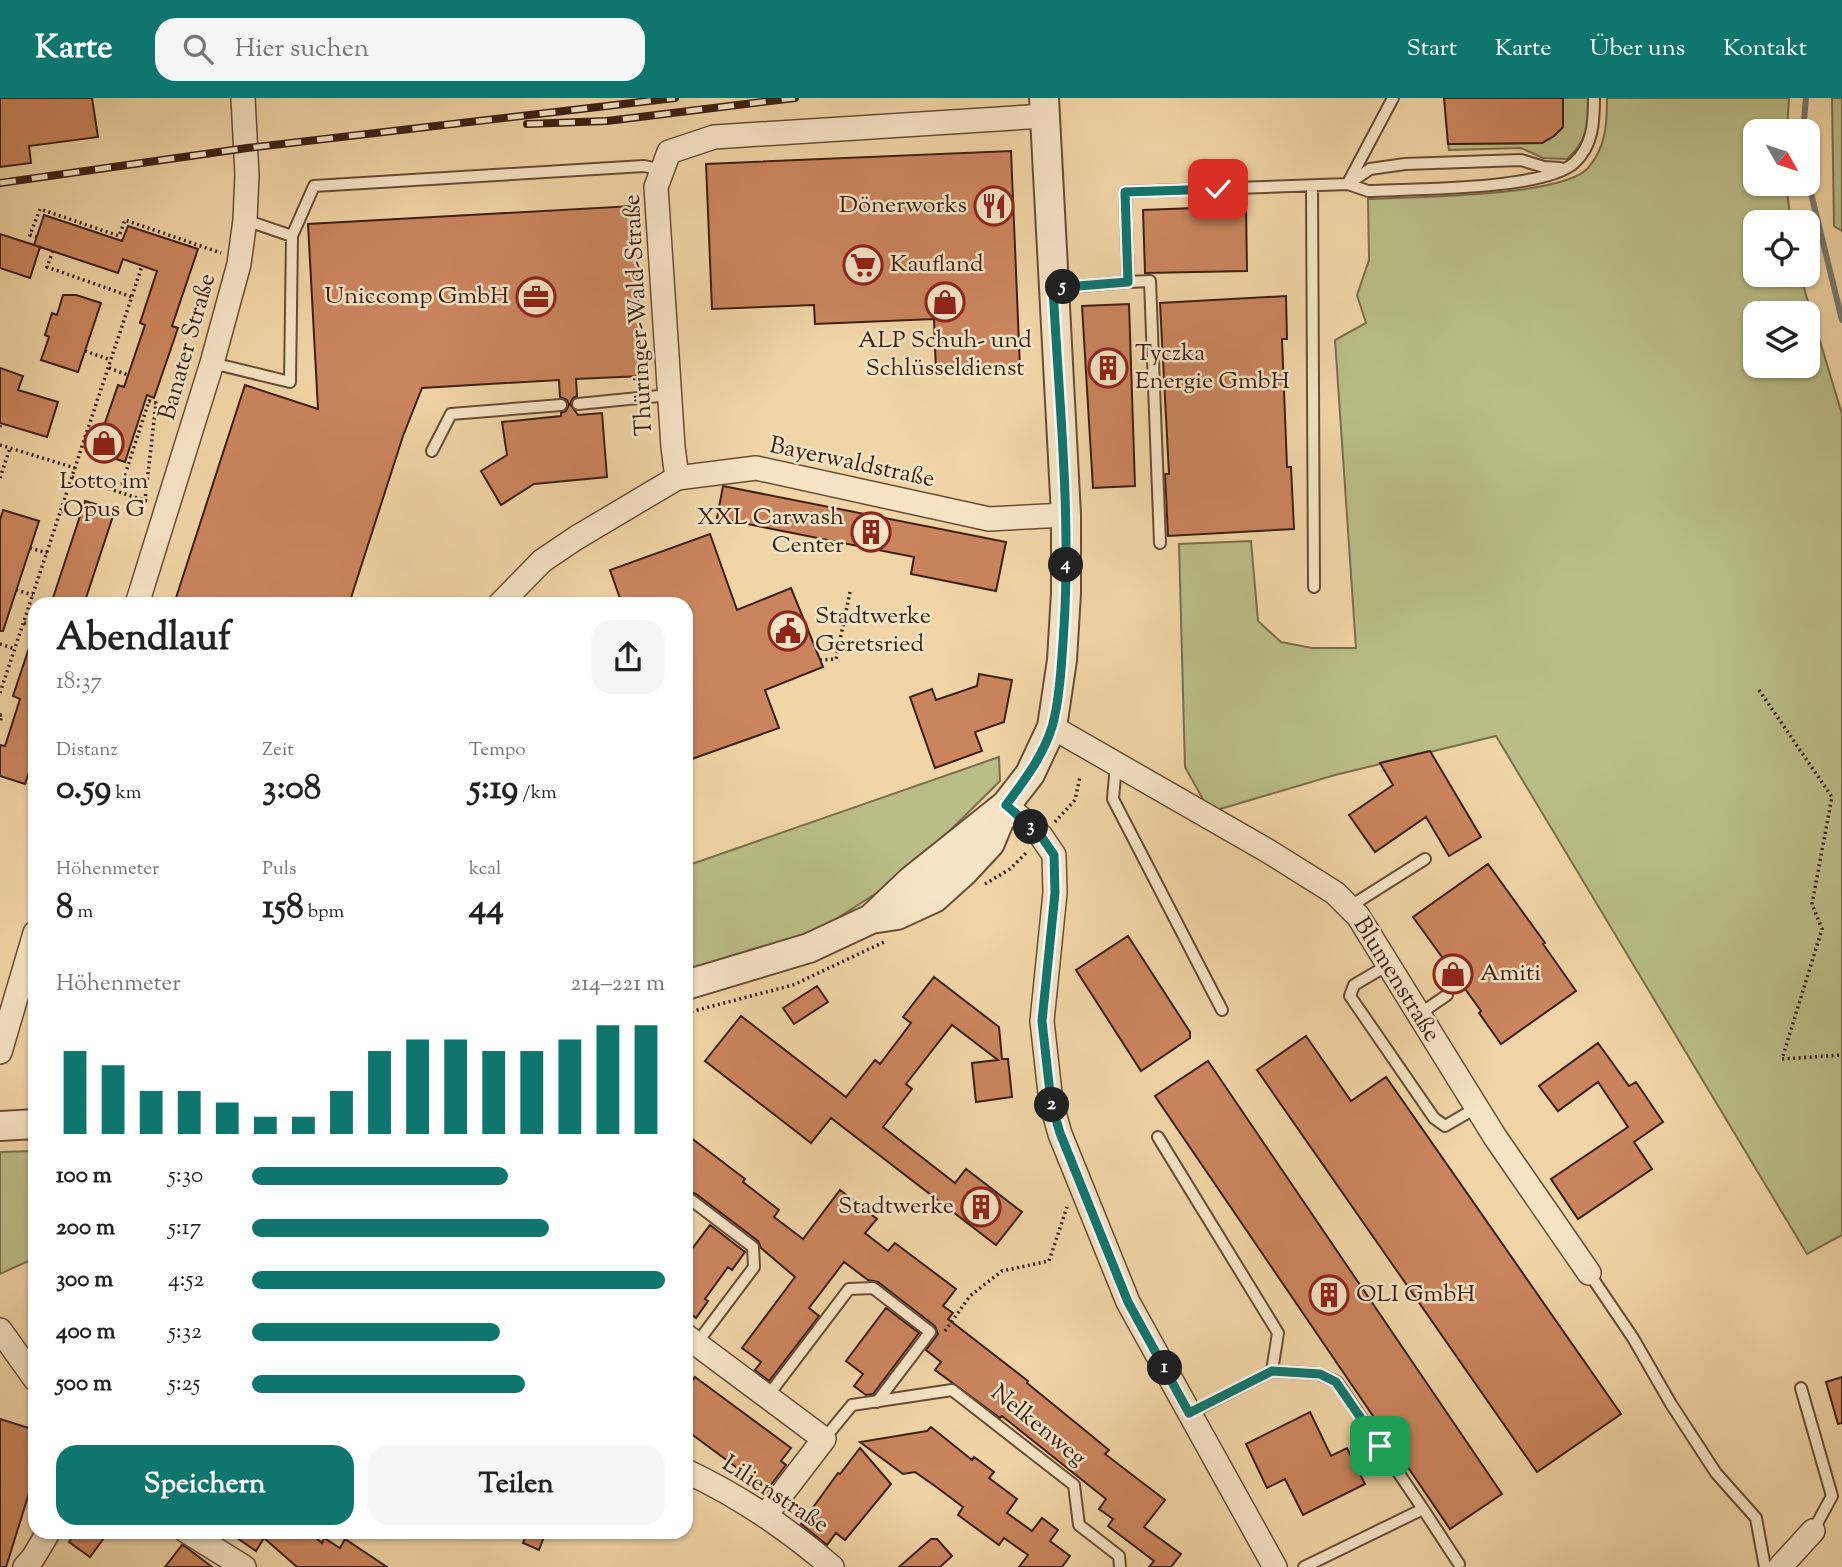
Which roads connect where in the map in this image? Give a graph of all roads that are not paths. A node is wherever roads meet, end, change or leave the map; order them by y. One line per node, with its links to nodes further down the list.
1 (243, 98): 9 (street, Banater Straße)
2 (1394, 98): 7 (lane)
3 (1594, 98): 5 (lane)
4 (1044, 107): 6 (street, Thüringer-Wald-Straße); 12 (street)
5 (1567, 168): 7 (lane); 7 (lane)
6 (663, 170): 10 (lane); 14 (street, Thüringer-Wald-Straße)
7 (1348, 184): 8 (lane)
8 (1312, 186): 11 (lane); 21 (lane)
9 (245, 220): 10 (lane); 13 (street, Banater Straße)
10 (292, 236): 13 (lane)
11 (1128, 282): 12 (lane); 20 (lane)
12 (1053, 288): 19 (street)
13 (212, 363): 22 (street, Banater Straße)
14 (669, 395): 15 (lane); 18 (street, Thüringer-Wald-Straße)
15 (578, 404)
16 (561, 405): 17 (lane)
17 (432, 451)
18 (677, 478): 19 (street, Bayerwaldstraße); 23 (street, Bayerwaldstraße)
19 (1066, 515): 24 (street)
20 (1160, 543)
21 (1314, 587)
22 (139, 597)
23 (507, 597)
24 (1052, 727): 25 (street, Blumenstraße); 26 (street)
25 (1116, 764): 28 (street, Blumenstraße); 33 (lane)
26 (1006, 805): 31 (street); 50 (street)
27 (1425, 859): 28 (lane)
28 (1349, 907): 30 (street, Blumenstraße)
29 (28, 957): 35 (street)
30 (1388, 965): 34 (street, Blumenstraße); 36 (lane)
31 (693, 983)
32 (1447, 995): 34 (lane)
33 (1222, 1010)
34 (1418, 1015): 36 (street, Blumenstraße)
35 (0, 1052)
36 (1476, 1108): 41 (street, Blumenstraße)
37 (28, 1124): 38 (street)
38 (0, 1126)
39 (1158, 1138): 46 (lane)
40 (693, 1202): 43 (lane)
41 (1589, 1273): 65 (lane)
42 (0, 1329): 45 (street)
43 (693, 1337)
44 (693, 1341): 48 (street)
45 (28, 1369)
46 (1272, 1371): 50 (lane); 53 (lane)
47 (1801, 1388): 55 (lane)
48 (767, 1397): 49 (lane); 51 (street)
49 (877, 1402): 51 (lane, Nelkenweg); 62 (lane, Nelkenweg)
50 (1189, 1413): 63 (street)
51 (824, 1439): 54 (street, Nelkenweg)
52 (693, 1475): 54 (street, Lilienstraße)
53 (1423, 1509): 59 (lane); 64 (lane)
54 (765, 1516): 61 (street, Lilienstraße)
55 (1813, 1531): 66 (street)
56 (45, 1539): 58 (street)
57 (199, 1539): 60 (street)
58 (34, 1564)
59 (1459, 1564)
60 (244, 1567)
61 (832, 1567)
62 (1119, 1567)
63 (1275, 1567)
64 (1304, 1567)
65 (1765, 1567)
66 (1780, 1567)

